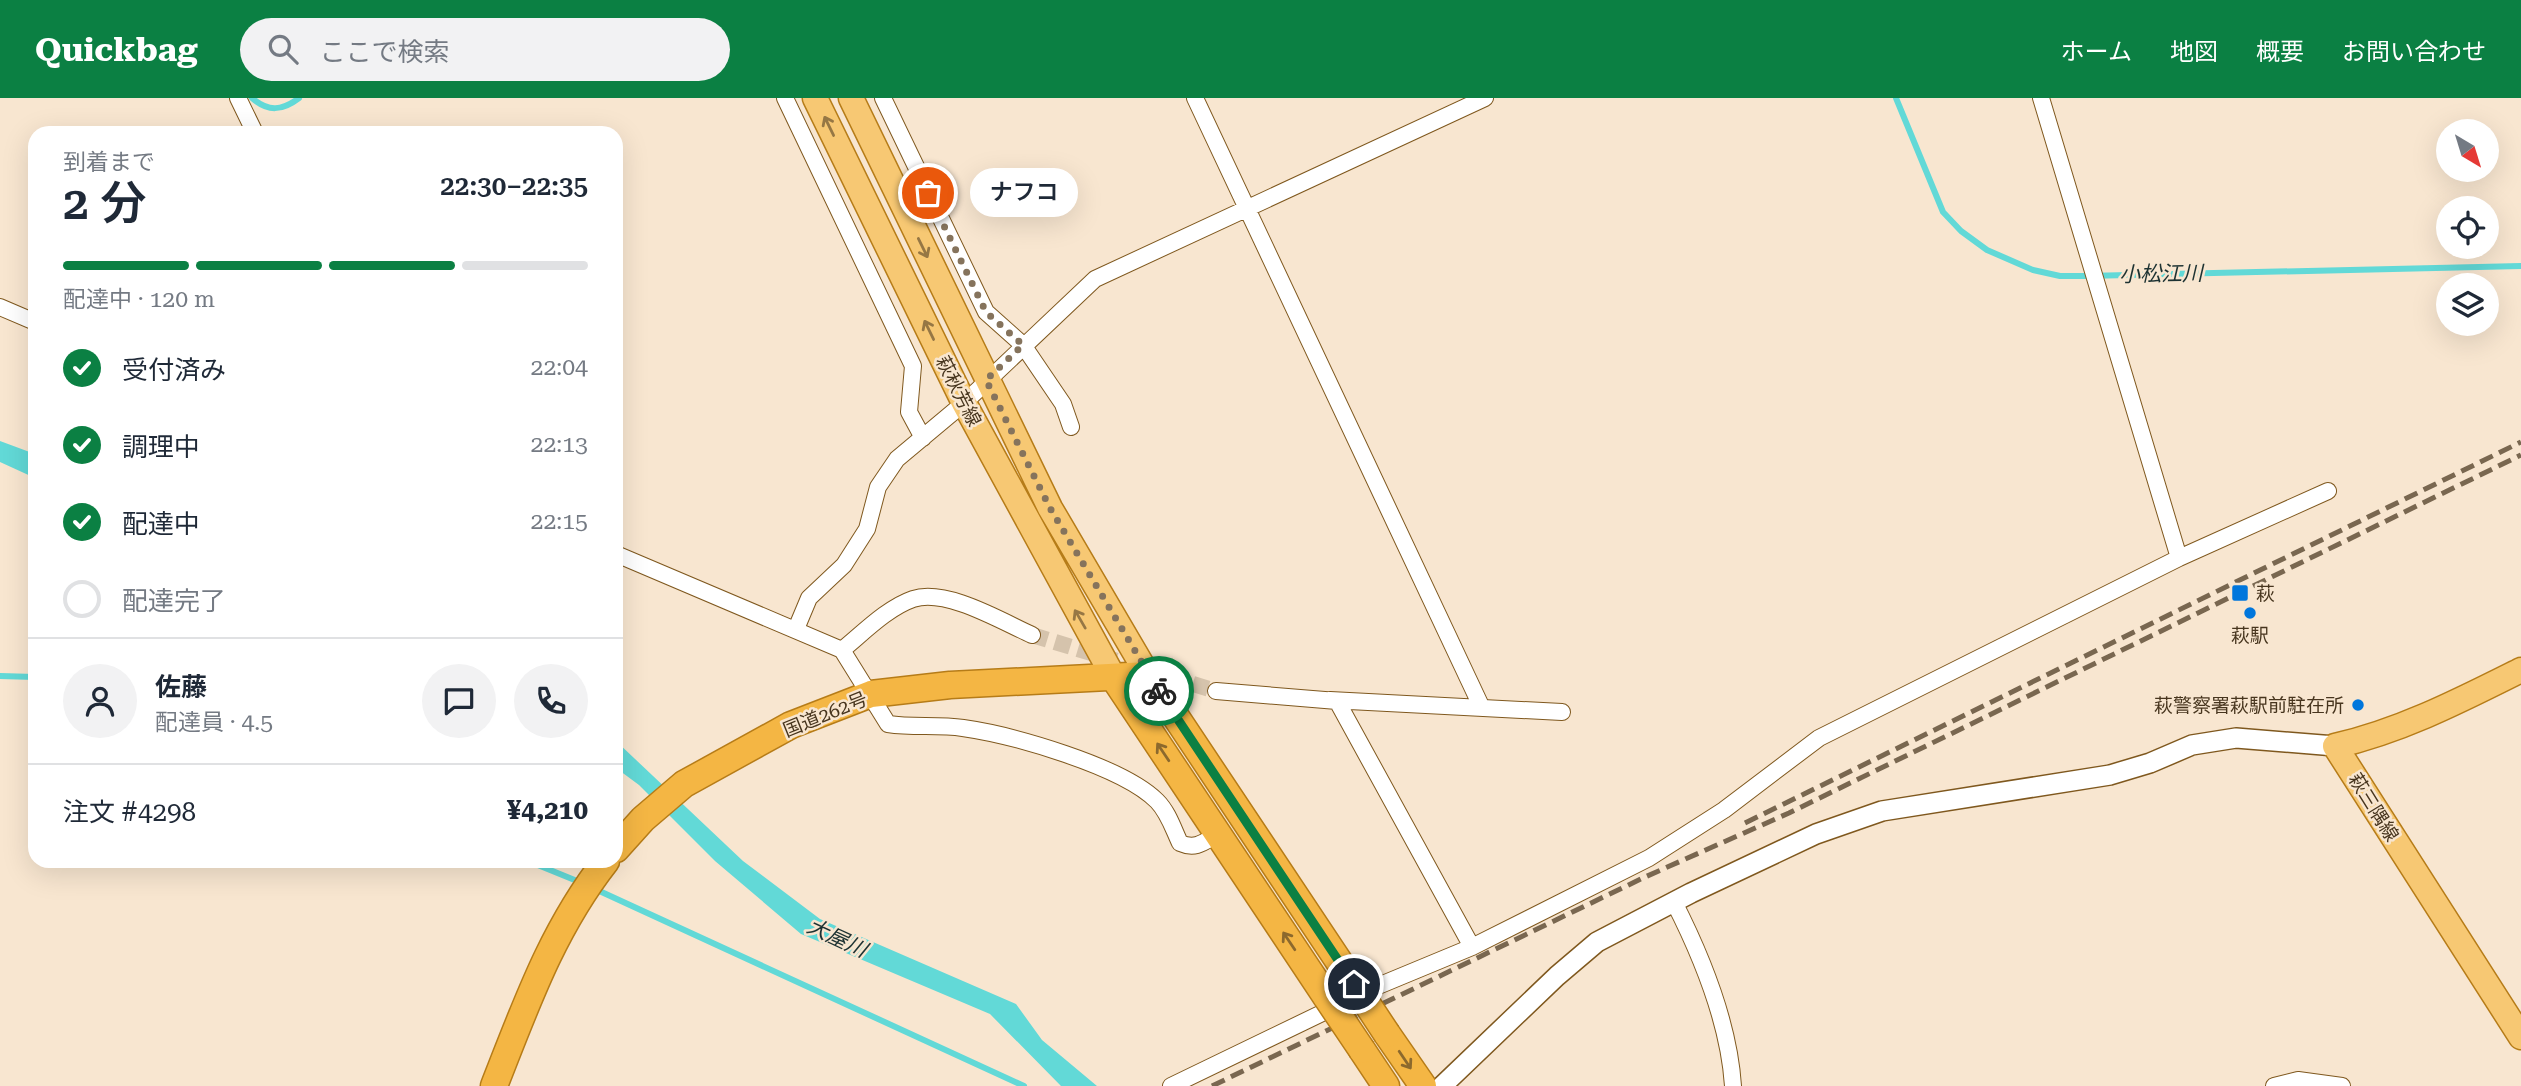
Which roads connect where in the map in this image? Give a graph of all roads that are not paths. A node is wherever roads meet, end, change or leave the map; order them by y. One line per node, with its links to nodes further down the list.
1 (238, 98): 9 (street)
2 (785, 98): 17 (street)
3 (815, 98): 15 (main road, 萩秋芳線, one-way to 3)
4 (851, 98): 14 (main road, 萩秋芳線, one-way to 14)
5 (883, 98): 13 (street)
6 (1195, 98): 10 (street)
7 (1485, 98): 10 (street)
8 (2041, 98): 20 (street)
9 (252, 126)
10 (1248, 206): 13 (street); 30 (street)
11 (0, 307): 12 (street)
12 (28, 318)
13 (1023, 345): 14 (street); 16 (street)
14 (986, 380): 15 (street); 25 (main road, 萩秋芳線)
15 (964, 403): 17 (street); 26 (main road, 萩秋芳線, one-way to 15)
16 (1071, 427)
17 (923, 438): 21 (street)
18 (2328, 491): 20 (street)
19 (623, 557): 21 (street)
20 (2179, 558): 37 (street)
21 (796, 629): 23 (street)
22 (1032, 635): 23 (street)
23 (842, 650): 28 (street)
24 (2521, 670): 32 (main road, 萩三隅線)
25 (1148, 675): 26 (highway, 国道262号); 42 (highway, one-way to 42, bridge)
26 (1114, 678): 28 (highway, 国道262号); 33 (highway, one-way to 26)
27 (1216, 691): 29 (street)
28 (871, 694): 33 (street); 34 (highway, 国道262号)
29 (1330, 700): 30 (street); 37 (street)
30 (1482, 708): 31 (street)
31 (1562, 712)
32 (2335, 746): 36 (street); 38 (main road, 萩三隅線)
33 (1218, 834): 41 (highway, one-way to 33, bridge)
34 (623, 841)
35 (601, 868): 39 (highway)
36 (1674, 902): 43 (street); 44 (street)
37 (1472, 947): 40 (street)
38 (2521, 1037)
39 (494, 1086)
40 (1171, 1086)
41 (1386, 1086)
42 (1423, 1086)
43 (1442, 1086)
44 (1733, 1086)
45 (2274, 1086): 46 (street)
46 (2342, 1086)

